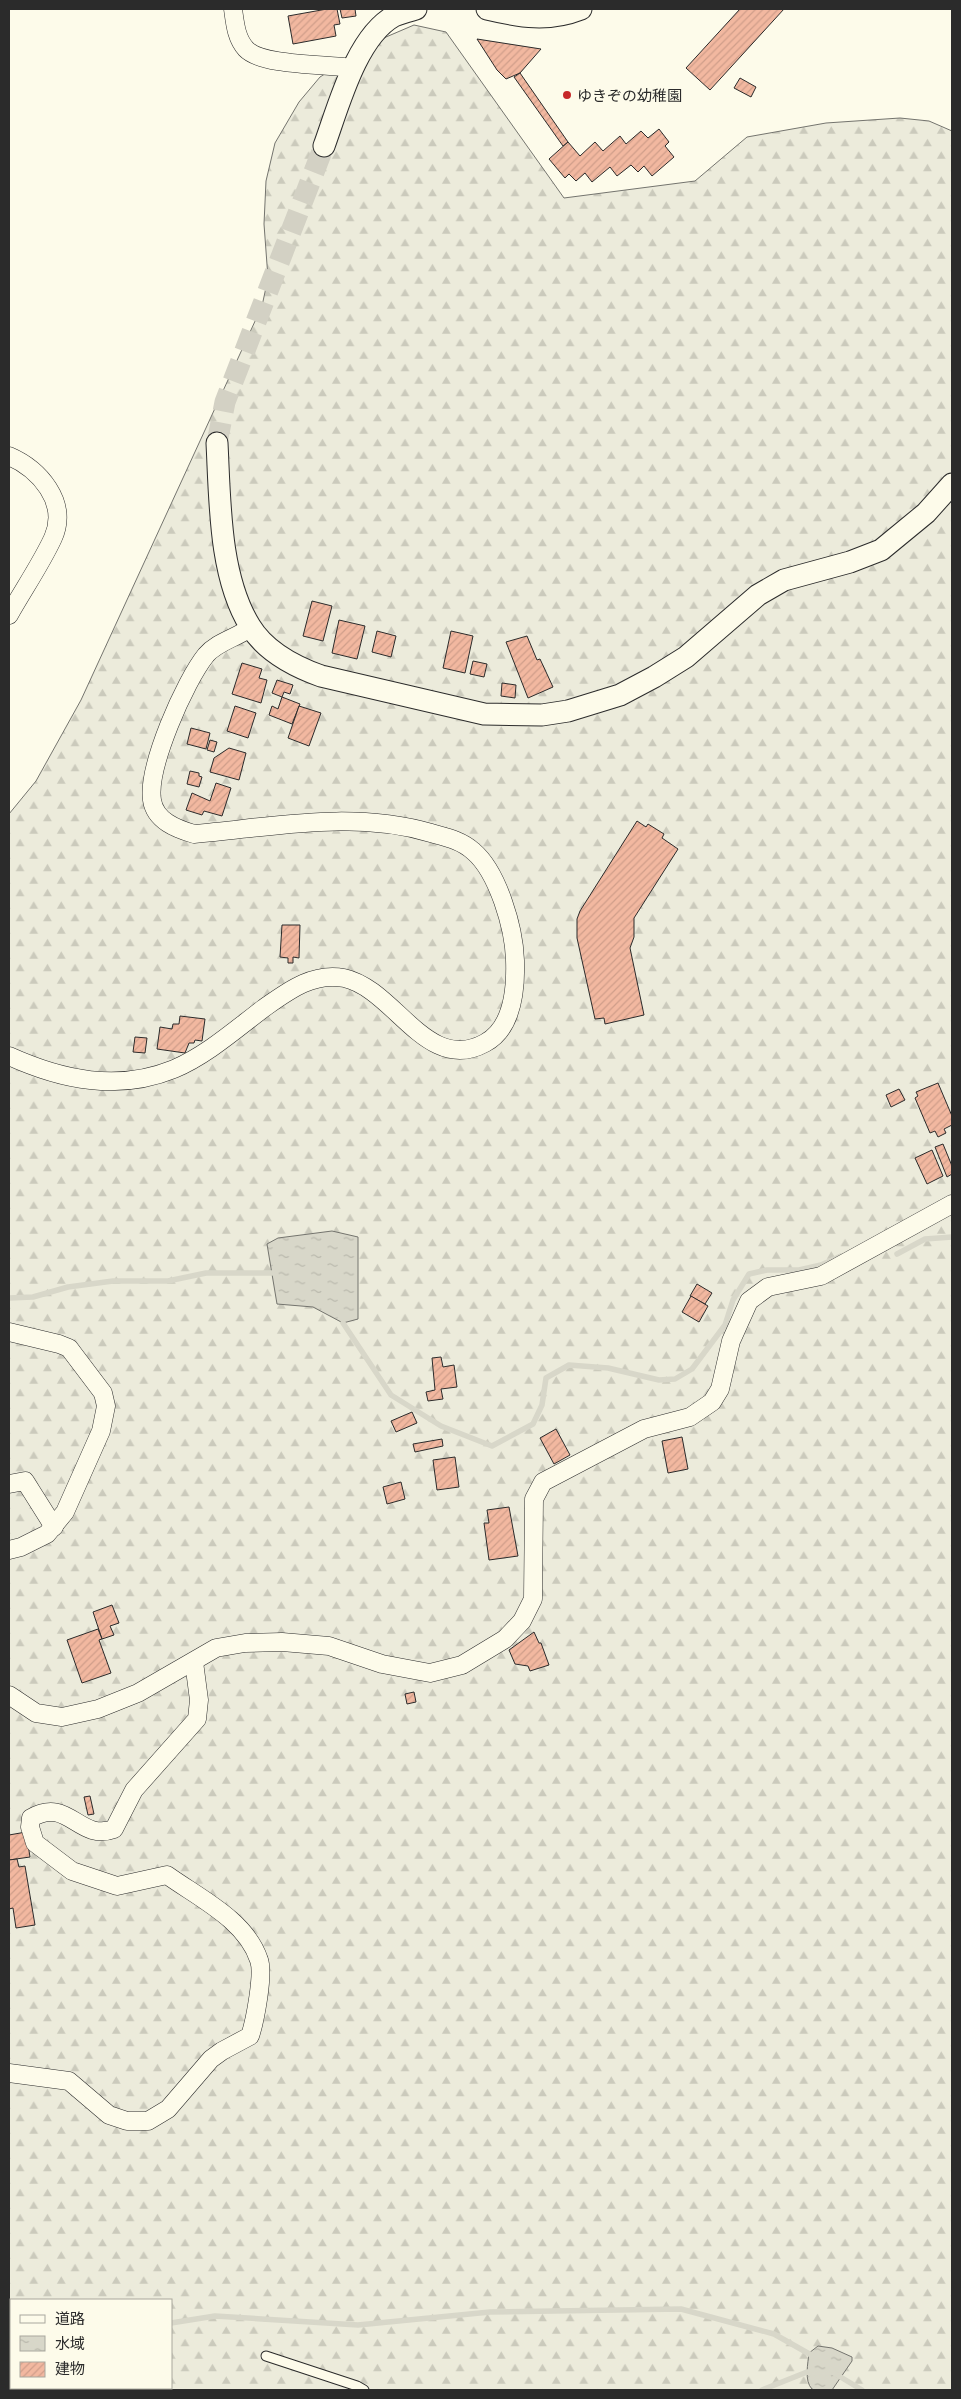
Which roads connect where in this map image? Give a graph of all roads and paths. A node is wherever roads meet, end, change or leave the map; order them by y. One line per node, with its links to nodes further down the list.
1 (233, 9): 5 (street)
2 (416, 9): 5 (street)
3 (487, 9): 4 (street)
4 (581, 9)
5 (352, 68): 6 (street)
6 (324, 146)
7 (217, 443): 11 (street)
8 (9, 456): 10 (street)
9 (952, 484): 11 (street)
10 (9, 615)
11 (250, 627): 12 (street)
12 (9, 1056)
13 (952, 1204): 18 (street)
14 (9, 1332): 16 (street)
15 (9, 1484): 16 (street)
16 (54, 1527): 17 (street)
17 (9, 1550)
18 (194, 1662): 19 (street); 20 (street)
19 (9, 1695)
20 (9, 2072)
21 (266, 2356): 22 (lane)
22 (364, 2390)

